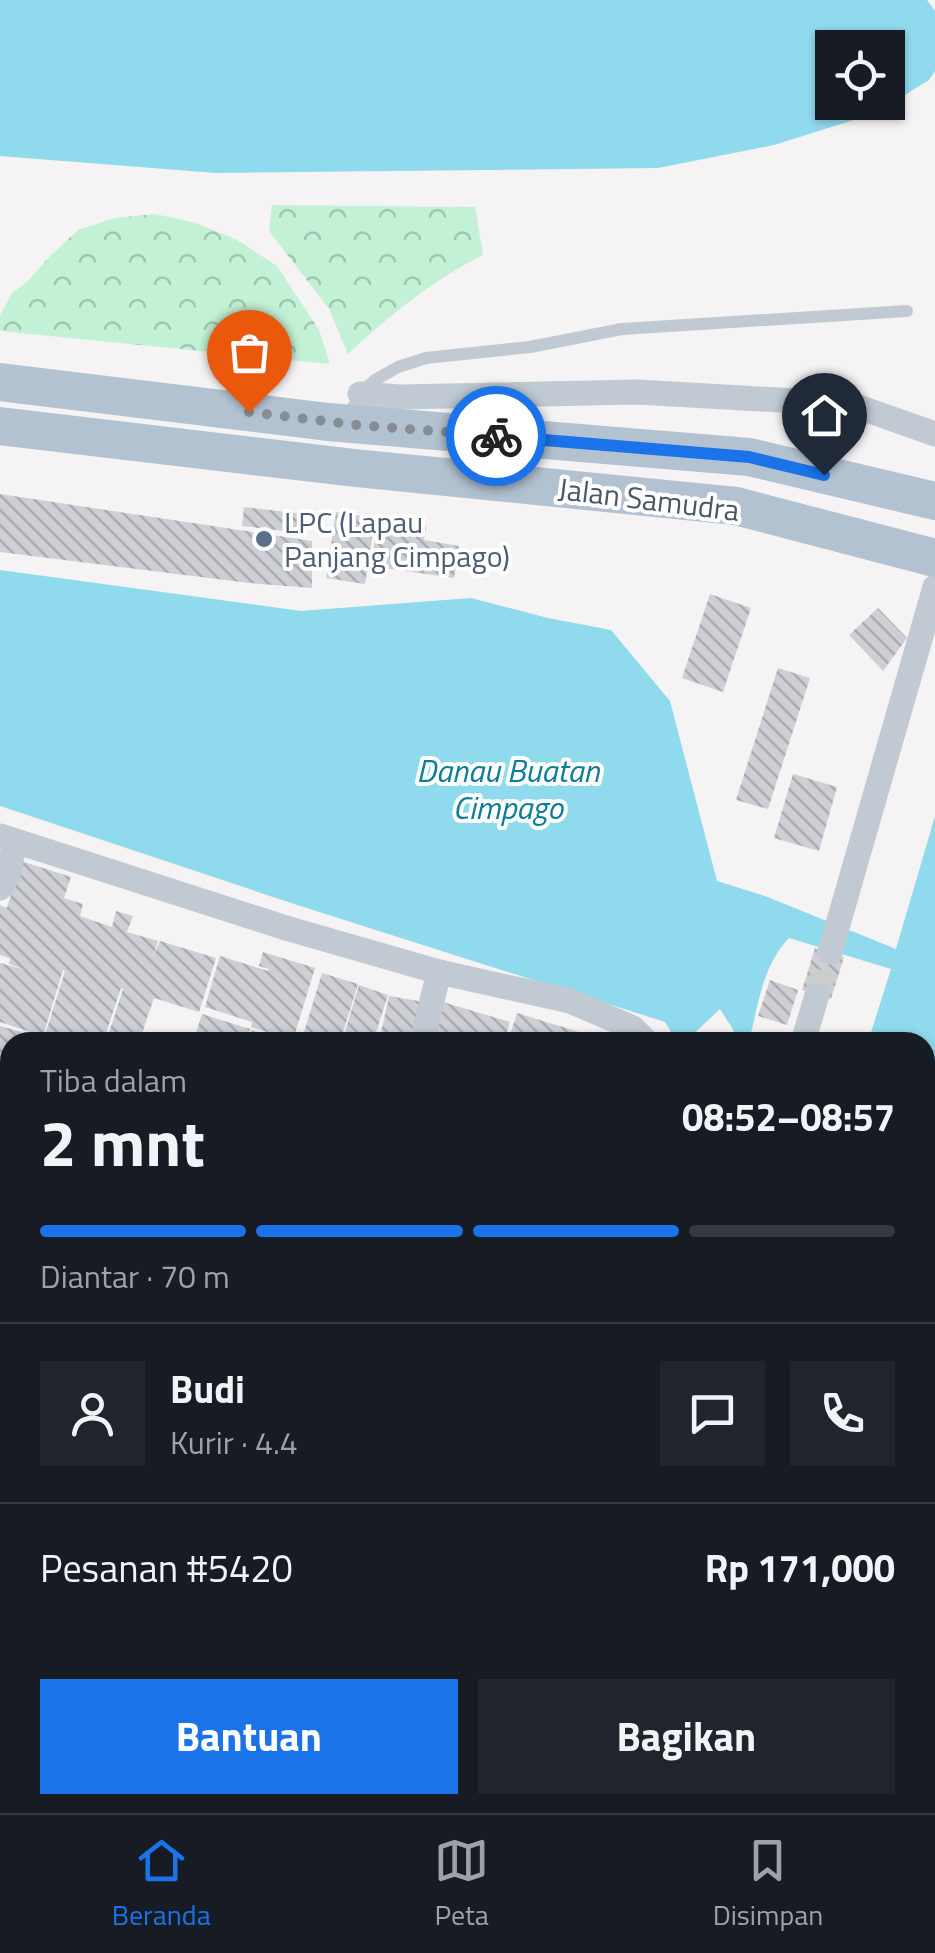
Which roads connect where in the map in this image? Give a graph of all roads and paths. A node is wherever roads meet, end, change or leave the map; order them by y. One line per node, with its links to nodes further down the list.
1 (907, 311): 3 (lane)
2 (0, 382): 3 (main road, Jalan Samudra)
3 (355, 414): 5 (street); 6 (main road, Jalan Samudra)
4 (0, 426): 7 (main road, Jalan Samudra)
5 (935, 434)
6 (935, 501)
7 (935, 558)
8 (935, 587): 11 (street)
9 (8, 839): 10 (street); 12 (street)
10 (0, 888)
11 (830, 952)
12 (439, 972): 14 (street); 15 (street)
13 (817, 995): 16 (street)
14 (424, 1032)
15 (637, 1032)
16 (807, 1032)

